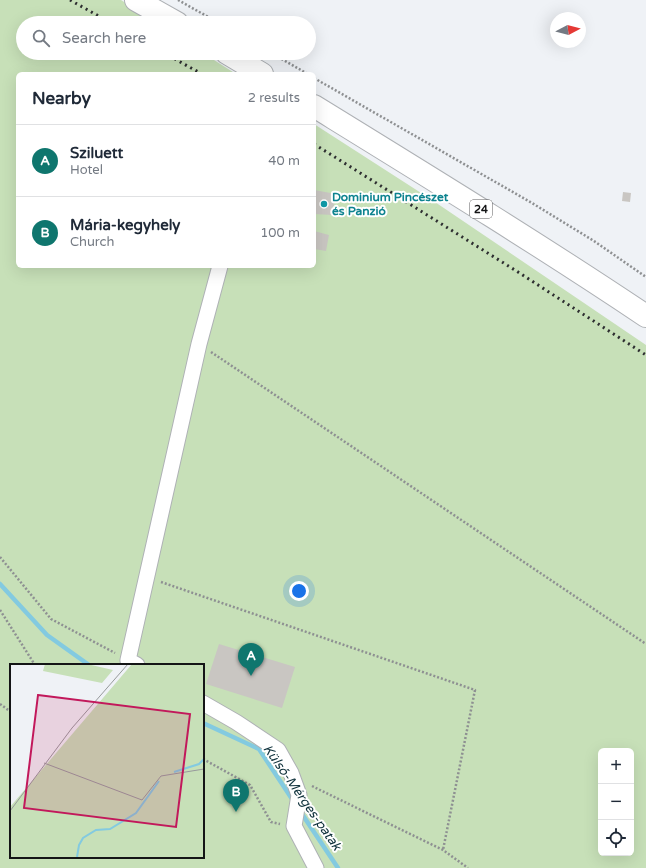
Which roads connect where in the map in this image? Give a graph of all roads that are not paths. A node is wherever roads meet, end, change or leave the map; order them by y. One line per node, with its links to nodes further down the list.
1 (136, 0): 2 (main road)
2 (165, 16)
3 (239, 60): 4 (main road)
4 (259, 72)
5 (316, 107): 7 (main road, 24)
6 (219, 268): 8 (street)
7 (646, 316)
8 (133, 663)
9 (204, 704): 10 (street)
10 (316, 868)

